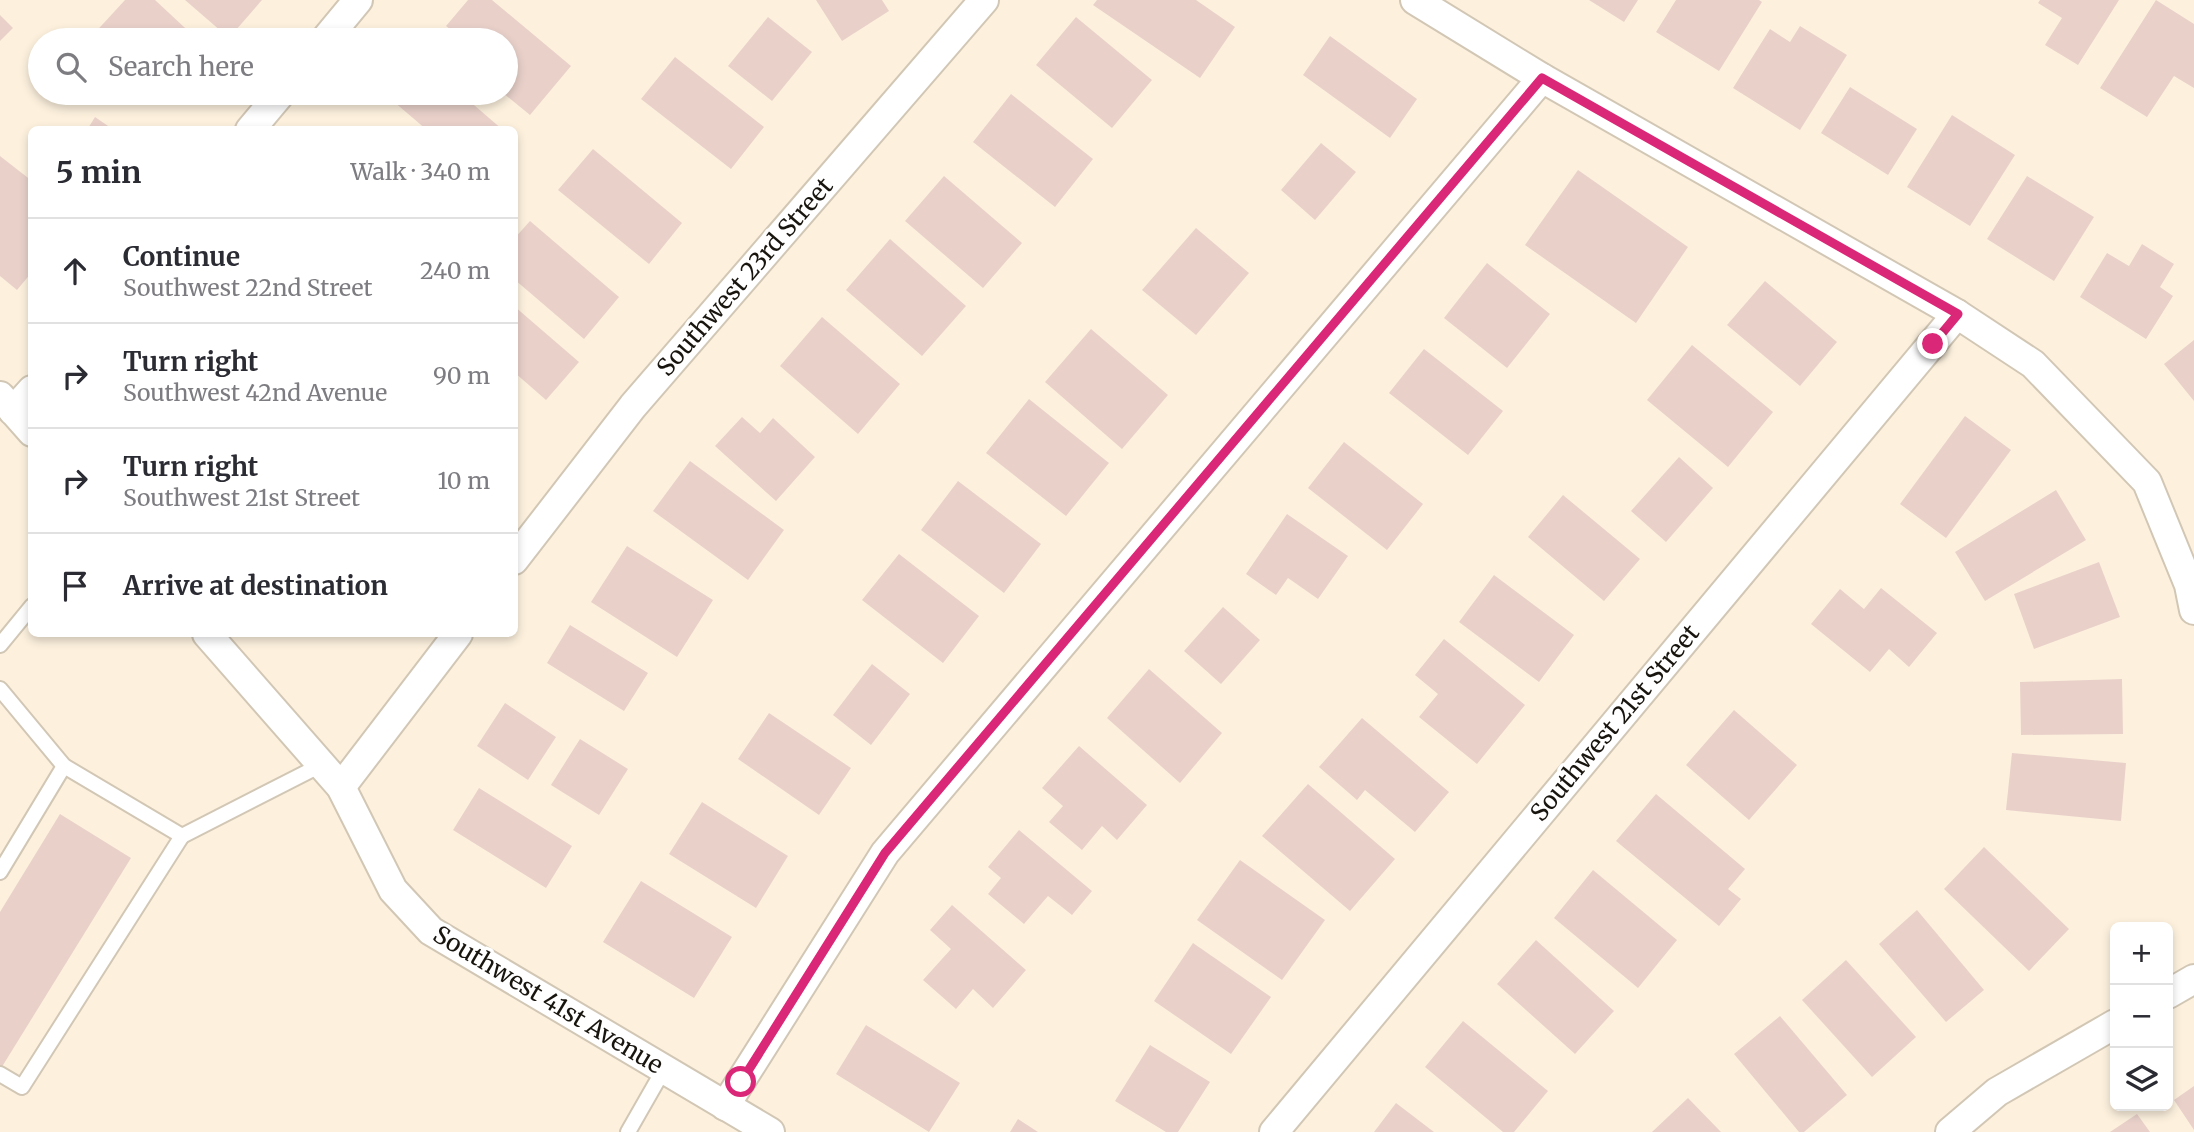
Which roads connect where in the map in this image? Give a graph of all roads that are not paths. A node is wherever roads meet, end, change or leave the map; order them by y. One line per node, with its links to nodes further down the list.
1 (358, 0): 4 (street)
2 (984, 0): 11 (street, Southwest 23rd Street)
3 (1415, 0): 5 (street)
4 (335, 28)
5 (1542, 78): 8 (street); 28 (street)
6 (271, 105): 7 (street)
7 (253, 126)
8 (1958, 314): 12 (street); 31 (street, Southwest 21st Street)
9 (28, 395): 10 (street)
10 (11, 416)
11 (518, 555)
12 (2194, 610)
13 (28, 611): 16 (lane)
14 (210, 637): 18 (street, Southwest 41st Avenue)
15 (456, 637): 20 (street)
16 (0, 645)
17 (0, 689): 19 (lane)
18 (321, 765): 20 (street, Southwest 41st Avenue); 21 (lane)
19 (64, 766): 21 (lane); 22 (lane)
20 (341, 787): 26 (street, Southwest 41st Avenue)
21 (182, 836): 27 (lane)
22 (0, 872)
23 (2194, 979): 24 (street)
24 (2173, 991)
25 (2110, 1027): 32 (street)
26 (664, 1069): 28 (street, Southwest 41st Avenue); 29 (lane)
27 (0, 1074)
28 (725, 1106): 30 (street, Southwest 41st Avenue)
29 (628, 1132)
30 (770, 1132)
31 (1274, 1132)
32 (1950, 1132)

